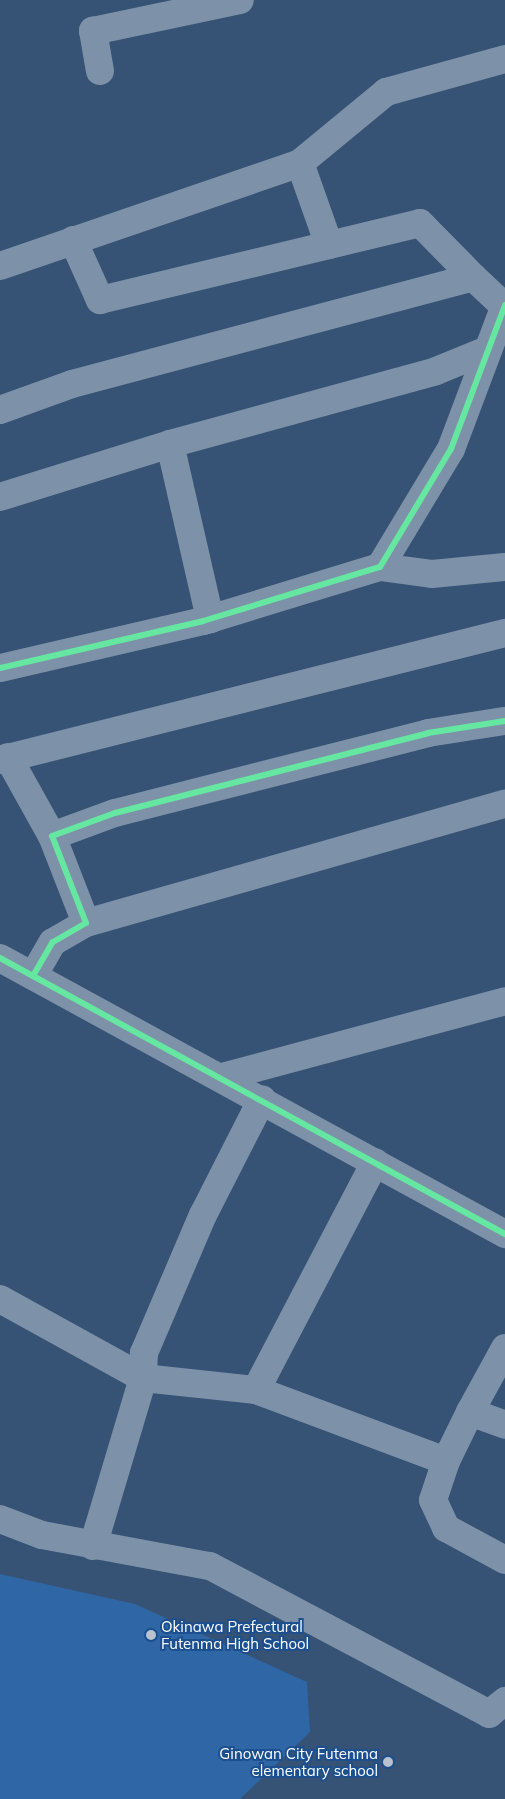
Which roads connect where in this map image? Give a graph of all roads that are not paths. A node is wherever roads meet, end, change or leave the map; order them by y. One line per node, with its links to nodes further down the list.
1 (240, 0): 3 (street)
2 (505, 59): 4 (street)
3 (100, 71)
4 (300, 163): 5 (street); 6 (street)
5 (73, 240): 6 (street); 7 (street)
6 (329, 245): 8 (street)
7 (0, 266)
8 (473, 277): 9 (street); 11 (street)
9 (504, 306): 10 (street)
10 (485, 351): 12 (street); 14 (street)
11 (0, 410)
12 (170, 444): 13 (street); 16 (street)
13 (0, 497)
14 (380, 567): 15 (street); 16 (street)
15 (505, 567)
16 (210, 619): 18 (street)
17 (505, 632): 20 (street)
18 (0, 668)
19 (505, 721): 22 (street)
20 (4, 758): 22 (street)
21 (505, 804): 23 (street)
22 (52, 836): 23 (street)
23 (86, 923): 25 (street)
24 (0, 958): 25 (street)
25 (33, 976): 27 (street)
26 (505, 1001): 27 (street)
27 (222, 1077): 28 (street)
28 (262, 1099): 29 (street); 33 (street)
29 (375, 1162): 30 (street); 34 (street)
30 (505, 1234)
31 (0, 1299): 33 (street)
32 (505, 1348): 35 (street)
33 (143, 1378): 34 (street); 39 (street)
34 (256, 1390): 37 (street)
35 (470, 1412): 36 (street); 37 (street)
36 (505, 1425)
37 (446, 1461): 40 (street)
38 (0, 1519): 39 (street)
39 (93, 1546): 41 (street)
40 (505, 1560)
41 (505, 1701)

